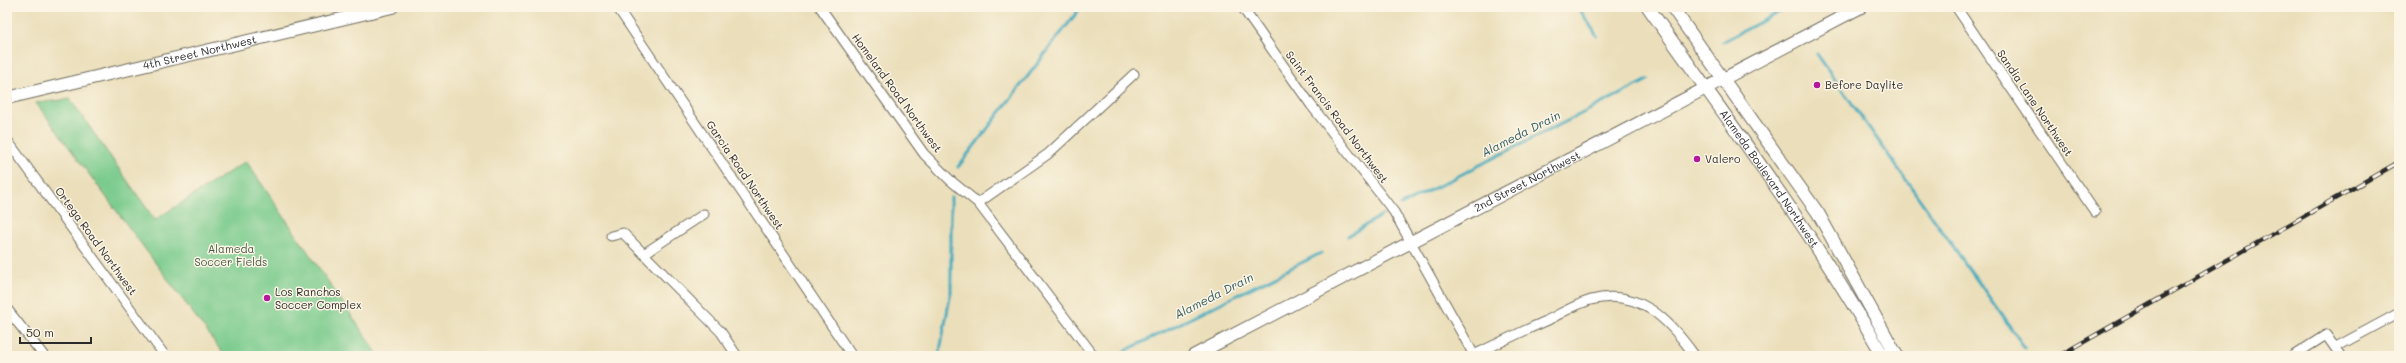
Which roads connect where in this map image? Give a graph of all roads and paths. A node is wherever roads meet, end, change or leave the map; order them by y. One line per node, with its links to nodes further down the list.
1 (392, 7): 9 (main road, 4th Street Northwest)
2 (617, 7): 27 (street, Garcia Road Northwest)
3 (820, 7): 15 (street, Homeland Road Northwest)
4 (1242, 7): 19 (street, Saint Francis Road Northwest)
5 (1648, 7): 12 (main road, Alameda Boulevard Northwest)
6 (1672, 7): 11 (main road, Alameda Boulevard Northwest)
7 (1861, 7): 11 (main road, 2nd Street Northwest)
8 (1956, 7): 16 (street, Sandia Lane Northwest)
9 (352, 12): 13 (main road, 4th Street Northwest)
10 (1134, 74): 15 (street)
11 (1723, 78): 12 (main road, 2nd Street Northwest); 33 (main road, Alameda Boulevard Northwest)
12 (1705, 88): 19 (main road, 2nd Street Northwest); 32 (main road, Alameda Boulevard Northwest)
13 (7, 98)
14 (7, 140): 25 (street, Ortega Road Northwest)
15 (978, 203): 28 (street, Homeland Road Northwest)
16 (2096, 212)
17 (704, 214): 20 (street)
18 (611, 236): 20 (street)
19 (1412, 243): 29 (main road, 2nd Street Northwest); 30 (street, Saint Francis Road Northwest)
20 (644, 253): 26 (street)
21 (7, 309): 24 (street)
22 (2399, 314): 23 (street)
23 (2336, 347): 34 (street); 35 (street)
24 (44, 356)
25 (165, 356)
26 (737, 356)
27 (852, 356)
28 (1094, 356)
29 (1193, 356)
30 (1473, 356): 31 (street)
31 (1695, 356)
32 (1883, 356)
33 (1896, 356)
34 (2293, 356)
35 (2341, 356)

